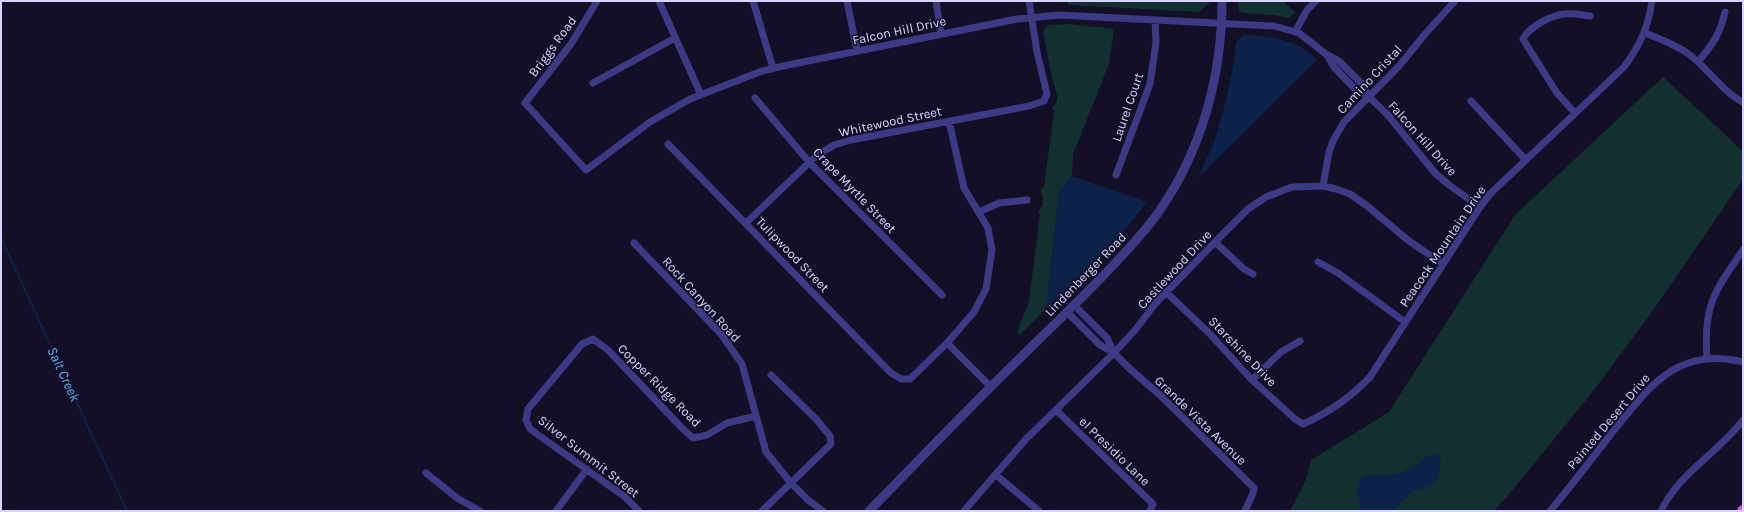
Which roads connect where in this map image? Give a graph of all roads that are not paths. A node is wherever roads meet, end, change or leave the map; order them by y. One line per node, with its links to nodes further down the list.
1 (597, 1): 29 (street, Briggs Road)
2 (659, 1): 19 (street)
3 (753, 1): 22 (street)
4 (847, 1): 20 (street)
5 (936, 1): 18 (street)
6 (1029, 1): 13 (street)
7 (1222, 1): 15 (street, Lindenberger Road)
8 (1316, 1): 16 (street)
9 (1456, 1): 25 (street, Camino Cristal)
10 (1652, 1): 17 (street, Peacock Mountain Drive)
11 (1725, 12): 21 (street)
12 (1590, 16): 30 (street)
13 (1032, 18): 14 (street, Falcon Hill Drive); 18 (street, Falcon Hill Drive); 31 (street, Whitewood Street)
14 (1155, 21): 15 (street, Falcon Hill Drive); 35 (street, Laurel Court)
15 (1222, 24): 16 (street, Falcon Hill Drive); 49 (street, Lindenberger Road)
16 (1295, 32): 25 (street, Falcon Hill Drive)
17 (1645, 33): 21 (street); 30 (street, Peacock Mountain Drive)
18 (941, 34): 20 (street, Falcon Hill Drive)
19 (675, 38): 23 (street); 24 (street)
20 (857, 52): 22 (street, Falcon Hill Drive)
21 (1698, 62): 28 (street)
22 (773, 68): 24 (street, Falcon Hill Drive)
23 (593, 82)
24 (701, 95): 29 (street, Falcon Hill Drive)
25 (1369, 97): 36 (street, Camino Cristal); 38 (street, Falcon Hill Drive)
26 (756, 98): 34 (street, Crape Myrtle Street)
27 (1471, 101): 33 (street)
28 (1743, 102)
29 (524, 103)
30 (1576, 113): 33 (street, Peacock Mountain Drive)
31 (949, 121): 34 (street, Whitewood Street); 39 (street)
32 (668, 144): 40 (street, Tulipwood Street)
33 (1525, 159): 38 (street, Peacock Mountain Drive)
34 (809, 162): 40 (street, Whitewood Street); 48 (street, Crape Myrtle Street)
35 (1116, 175)
36 (1323, 186): 41 (street, Castlewood Drive); 45 (street, Castlewood Drive)
37 (1027, 200): 39 (street)
38 (1480, 207): 45 (street, Peacock Mountain Drive)
39 (980, 212): 53 (street)
40 (746, 223): 53 (street, Tulipwood Street)
41 (1215, 242): 46 (street); 47 (street, Castlewood Drive)
42 (634, 243): 61 (street, Rock Canyon Road)
43 (1742, 254): 55 (street)
44 (1318, 262): 51 (street)
45 (1443, 264): 51 (street, Peacock Mountain Drive)
46 (1253, 274)
47 (1166, 292): 54 (street, Castlewood Drive); 58 (street, Starshine Drive)
48 (942, 295)
49 (1074, 305): 50 (street, Lindenberger Road); 54 (street, Grande Vista Avenue)
50 (1067, 312): 54 (street, Grande Vista Avenue); 59 (street, Lindenberger Road)
51 (1406, 322): 64 (street, Peacock Mountain Drive)
52 (1300, 341): 58 (street)
53 (947, 343): 59 (street)
54 (1114, 353): 60 (street, Castlewood Drive); 81 (street, Grande Vista Avenue)
55 (1707, 358): 56 (street, Painted Desert Drive); 70 (street, Painted Desert Drive)
56 (1743, 362)
57 (771, 375): 68 (street)
58 (1252, 380): 64 (street, Starshine Drive)
59 (991, 387): 77 (street, Lindenberger Road)
60 (1056, 410): 67 (street, Castlewood Drive); 80 (street, el Presidio Lane)
61 (756, 416): 62 (street, Copper Ridge Road); 68 (street, Rock Canyon Road)
62 (526, 420): 65 (street, Silver Summit Street)
63 (1743, 420): 82 (street)
64 (1303, 424)
65 (587, 469): 72 (street); 73 (street, Silver Summit Street)
66 (426, 473): 71 (street)
67 (996, 475): 78 (street, Castlewood Drive); 79 (street)
68 (791, 483): 69 (street, Rock Canyon Road); 74 (street)
69 (808, 500): 75 (street, Rock Canyon Road); 76 (street, Rock Canyon Road)
70 (1553, 510)
71 (480, 511)
72 (556, 511)
73 (639, 511)
74 (762, 511)
75 (816, 511)
76 (823, 511)
77 (869, 511)
78 (964, 511)
79 (1039, 511)
80 (1150, 511)
81 (1245, 511)
82 (1661, 511)

